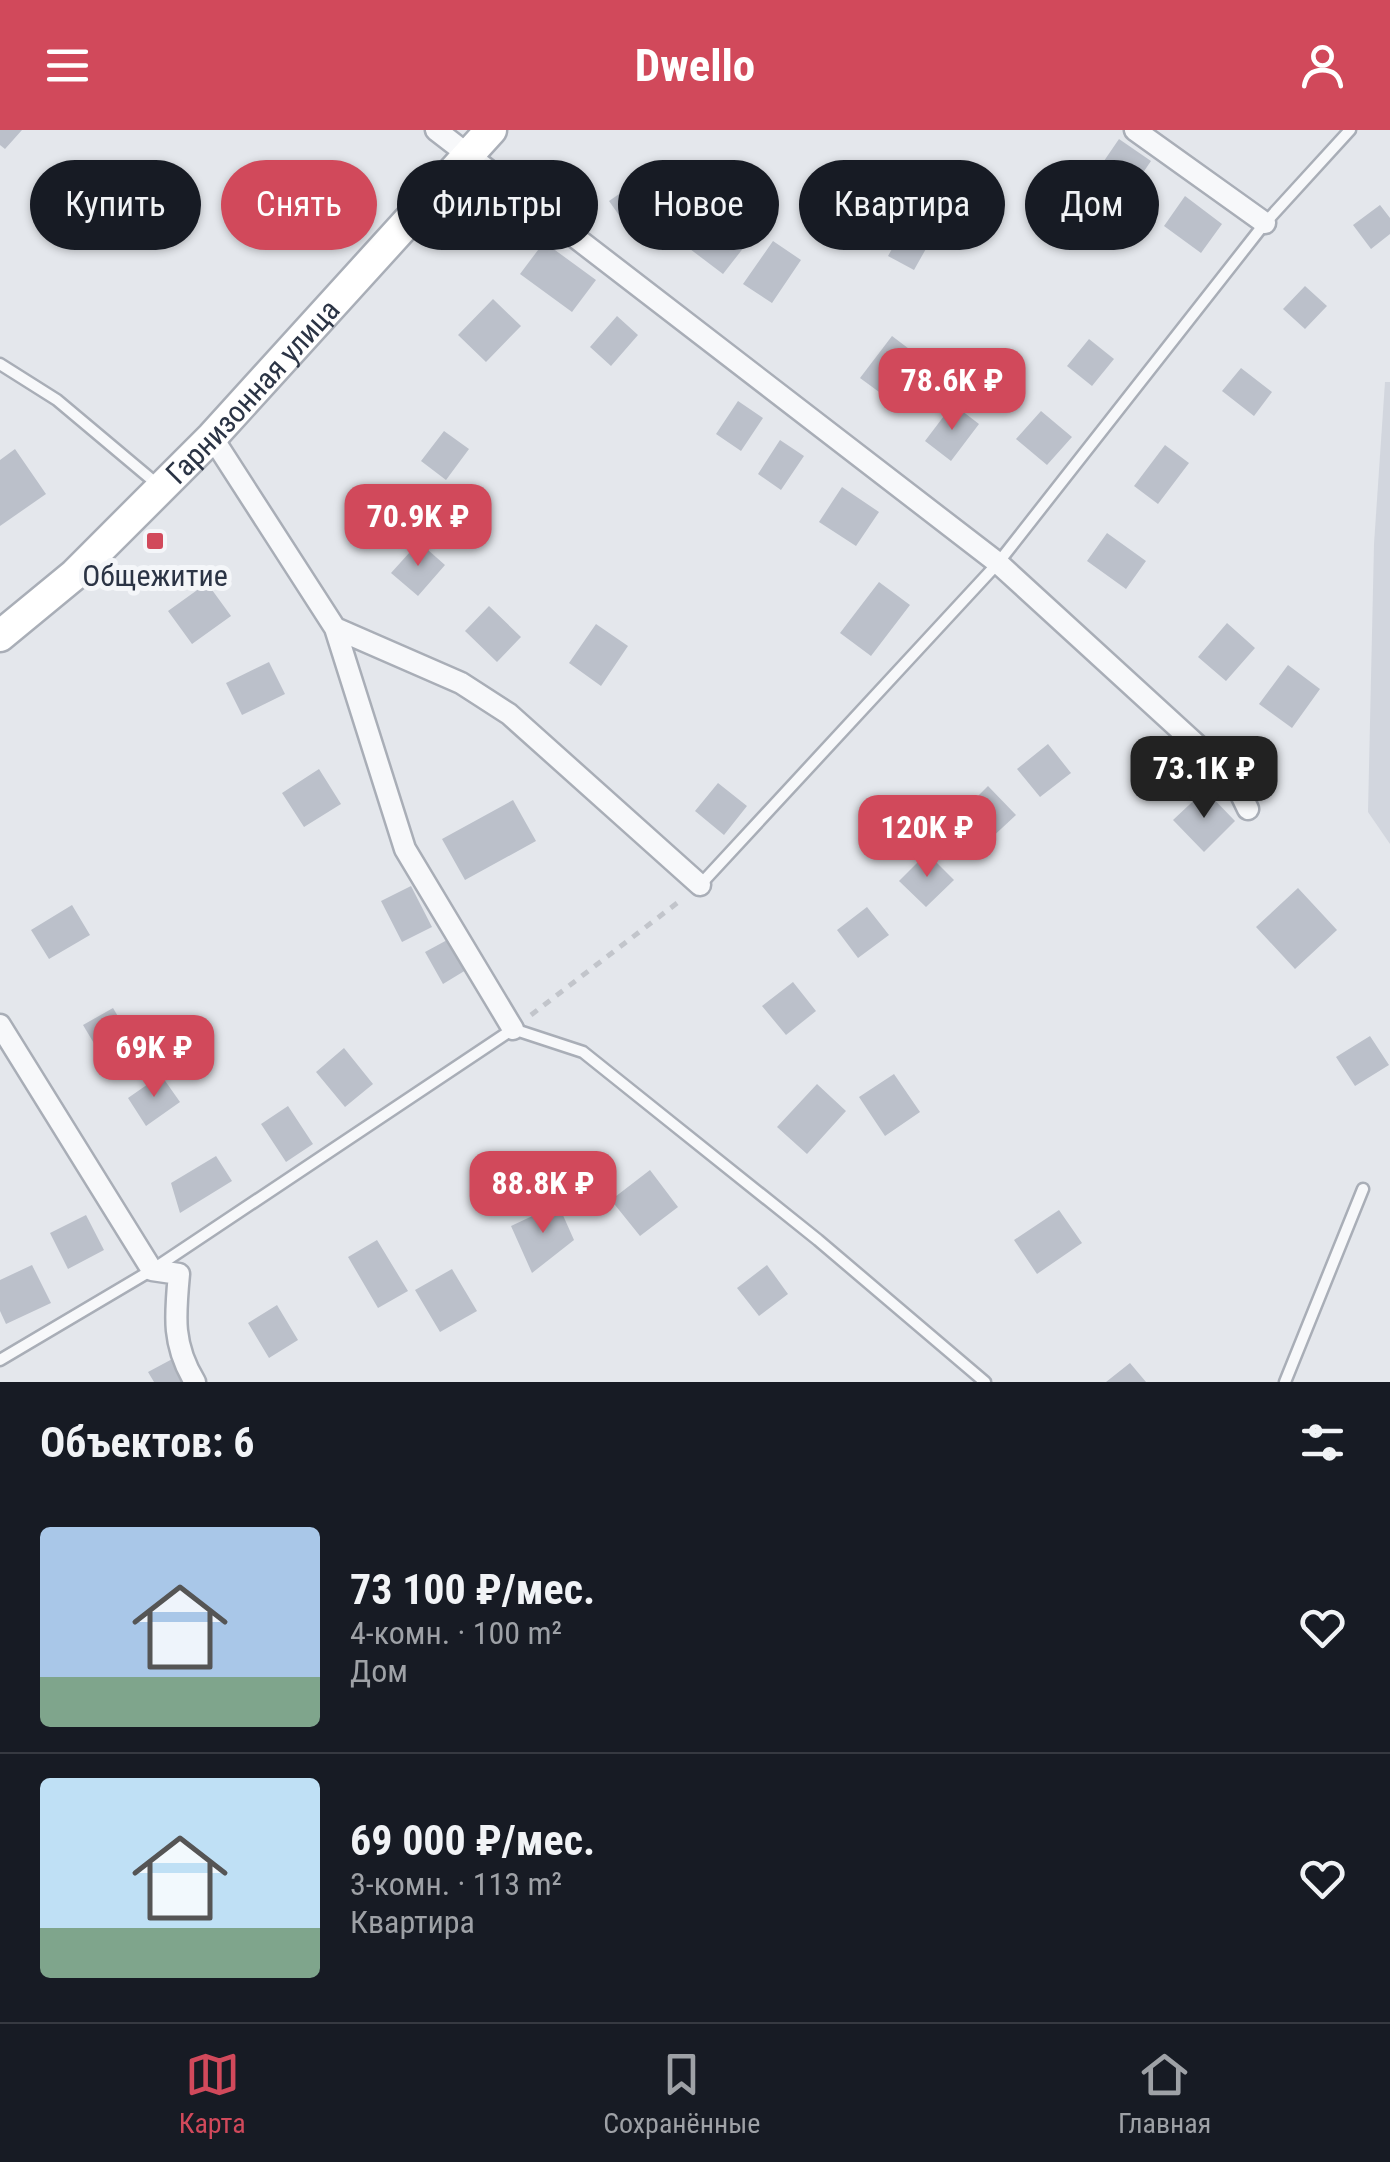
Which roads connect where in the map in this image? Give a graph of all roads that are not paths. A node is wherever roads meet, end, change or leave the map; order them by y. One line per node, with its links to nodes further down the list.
1 (436, 130): 5 (street)
2 (491, 130): 5 (street, Гарнизонная улица)
3 (1136, 130): 6 (street)
4 (1350, 130): 6 (lane)
5 (469, 154): 8 (street, Гарнизонная улица); 10 (street)
6 (1265, 223): 10 (lane)
7 (0, 364): 9 (lane)
8 (212, 437): 9 (street, Гарнизонная улица); 11 (street)
9 (162, 487): 12 (street, Гарнизонная улица)
10 (998, 563): 13 (street); 14 (lane)
11 (335, 628): 14 (street); 16 (street)
12 (0, 636)
13 (1248, 809)
14 (700, 885)
15 (0, 1025): 18 (street)
16 (513, 1029): 18 (lane); 21 (lane)
17 (1362, 1189): 22 (lane)
18 (152, 1270): 19 (lane); 20 (street)
19 (0, 1360)
20 (195, 1382)
21 (984, 1382)
22 (1285, 1382)

